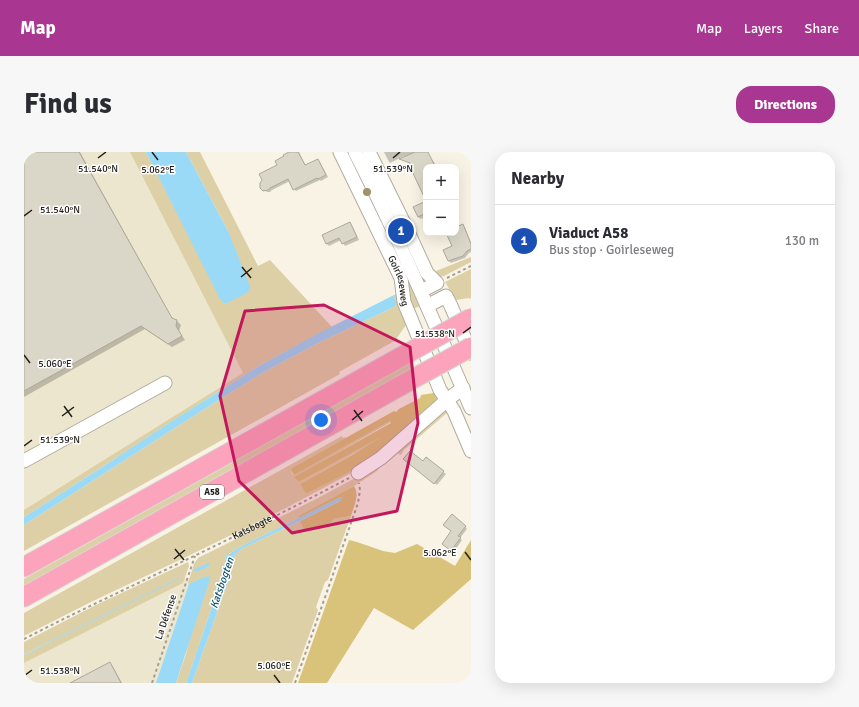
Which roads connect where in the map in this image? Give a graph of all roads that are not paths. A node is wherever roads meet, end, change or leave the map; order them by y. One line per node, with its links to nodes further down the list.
1 (340, 152): 11 (street, Goirleseweg)
2 (355, 152): 4 (street, Goirleseweg)
3 (369, 152): 4 (street)
4 (420, 291): 5 (street, Goirleseweg)
5 (427, 306): 8 (street); 10 (street, Goirleseweg)
6 (471, 318): 16 (highway, A58, bridge)
7 (471, 347): 17 (highway, A58, bridge)
8 (471, 352)
9 (165, 383): 14 (street)
10 (462, 388): 11 (street); 12 (street, Goirleseweg)
11 (450, 405): 13 (street, Goirleseweg); 15 (street)
12 (471, 408)
13 (471, 451)
14 (24, 461)
15 (358, 473)
16 (24, 567)
17 (24, 597)

